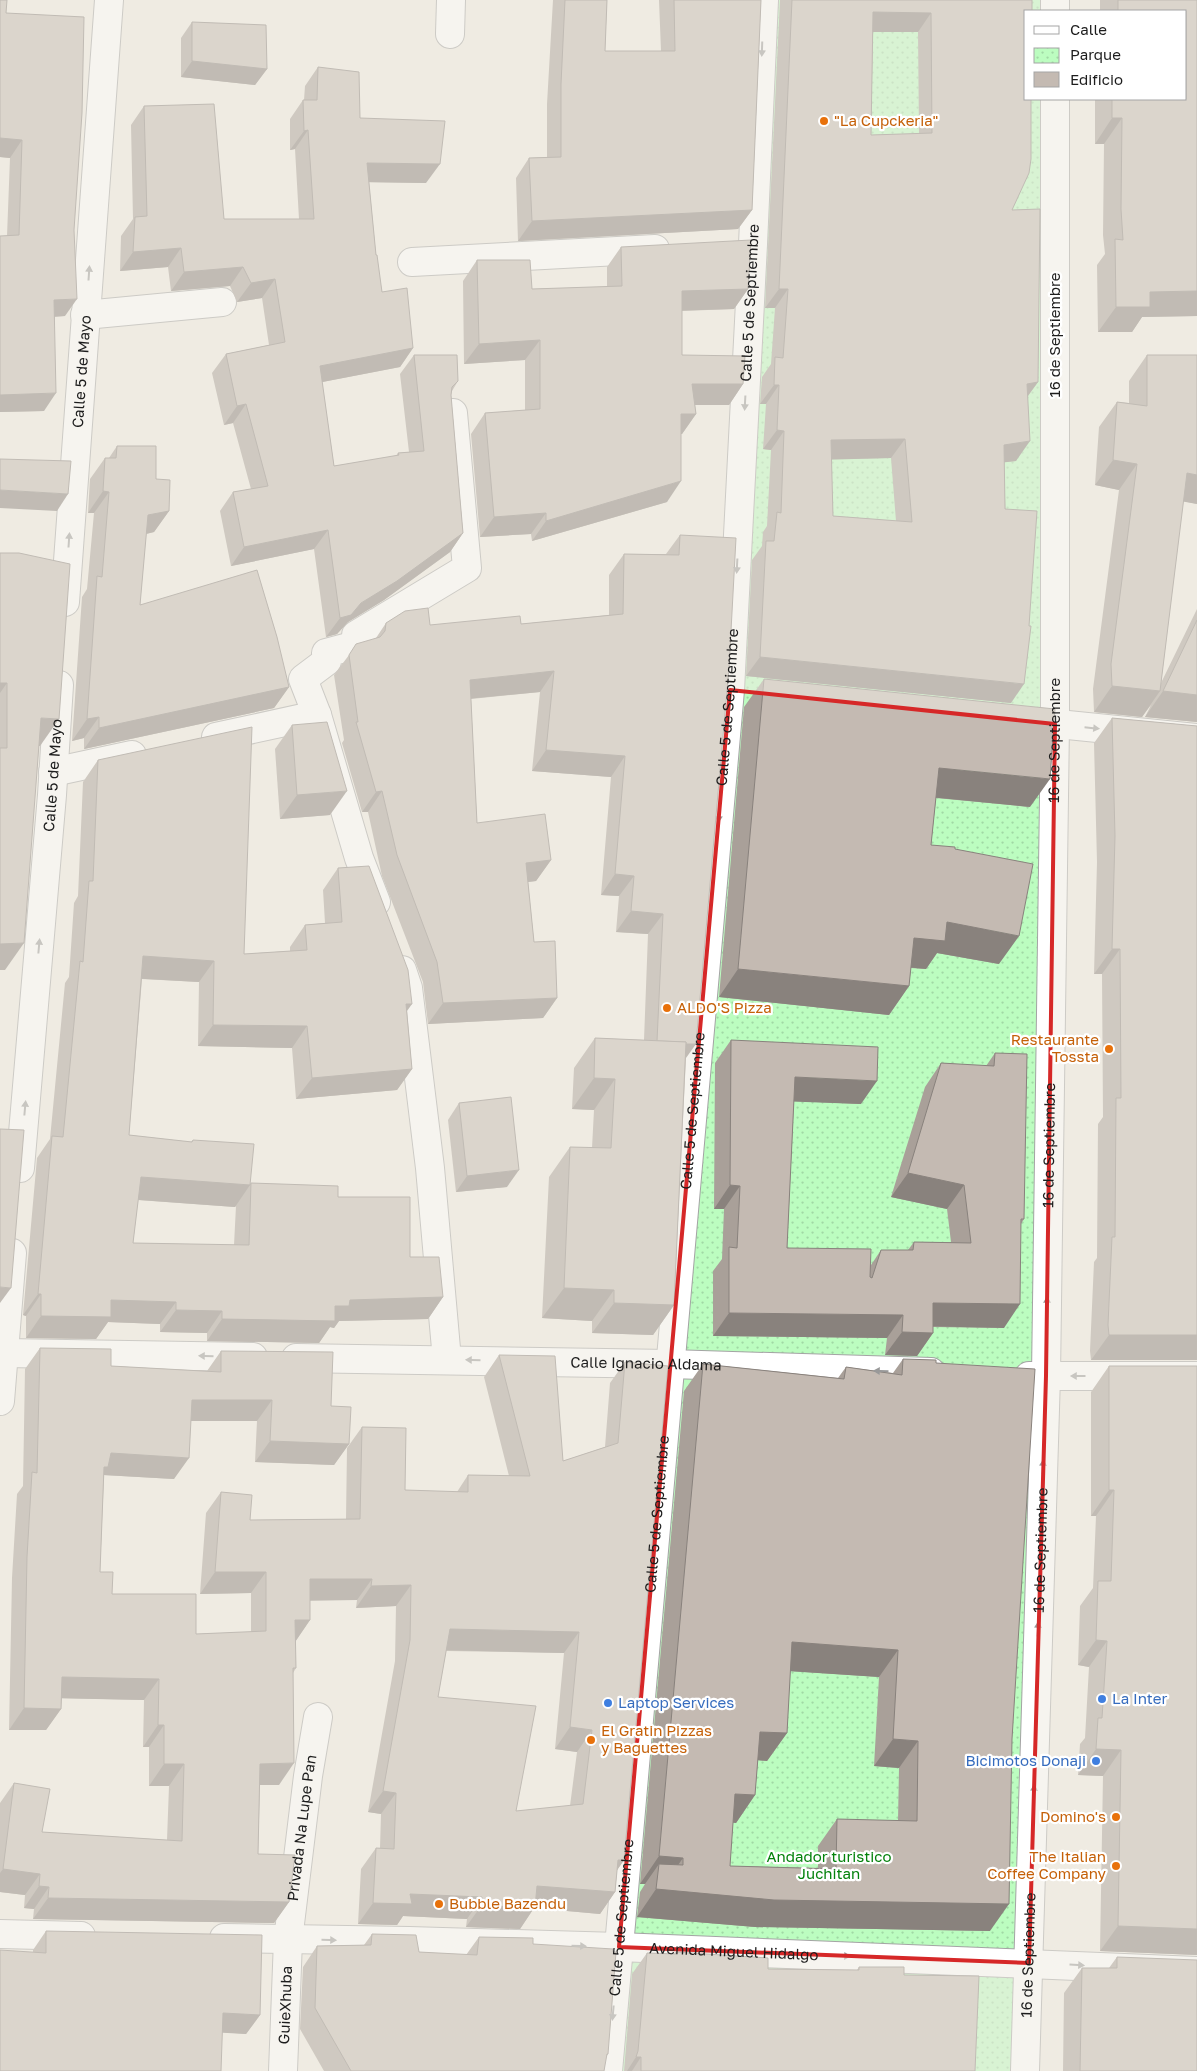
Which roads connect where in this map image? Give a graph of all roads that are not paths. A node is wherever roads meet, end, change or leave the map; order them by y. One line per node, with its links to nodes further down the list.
1 (109, 0): 11 (street, Calle 5 de Mayo, one-way to 1)
2 (450, 0): 4 (street)
3 (764, 0): 6 (street, Calle 5 de Septiembre, one-way to 6)
4 (450, 34)
5 (1055, 100): 17 (street, 16 de Septiembre)
6 (754, 244): 7 (street); 28 (street, Calle 5 de Septiembre, one-way to 28)
7 (724, 246)
8 (675, 248): 9 (street)
9 (412, 262)
10 (222, 302): 11 (street)
11 (85, 315): 13 (street, Calle 5 de Mayo, one-way to 11)
12 (453, 413): 15 (street)
13 (64, 623)
14 (61, 663): 21 (street, Calle 5 de Mayo)
15 (317, 715): 19 (street); 22 (street)
16 (1016, 720): 17 (street)
17 (1056, 724): 18 (street, one-way to 18); 31 (street, 16 de Septiembre, one-way to 17)
18 (1197, 738)
19 (190, 742)
20 (160, 749): 21 (street)
21 (53, 772): 24 (street, Calle 5 de Mayo, one-way to 21)
22 (384, 923)
23 (394, 951): 27 (street)
24 (17, 1197)
25 (15, 1226): 26 (street)
26 (4, 1354): 27 (street, Calle Ignacio Aldama, one-way to 26); 33 (street)
27 (447, 1360): 28 (street, Calle Ignacio Aldama, one-way to 27)
28 (670, 1364): 29 (street, Calle Ignacio Aldama, one-way to 28); 39 (street, Calle 5 de Septiembre)
29 (957, 1373)
30 (1006, 1375): 31 (street)
31 (1046, 1376): 32 (street, one-way to 31); 40 (street, 16 de Septiembre, one-way to 31)
32 (1197, 1376)
33 (0, 1401)
34 (318, 1717): 38 (street, Privada Na Lupe Pan)
35 (0, 1934): 36 (street)
36 (109, 1936)
37 (199, 1938): 38 (street, Avenida Miguel Hidalgo)
38 (288, 1940): 39 (street, Avenida Miguel Hidalgo, one-way to 39); 42 (street, GuieXhuba)
39 (619, 1947): 40 (street, Avenida Miguel Hidalgo, one-way to 40); 43 (street, Calle 5 de Septiembre, one-way to 43)
40 (1029, 1963): 41 (street, Avenida Miguel Hidalgo, one-way to 41); 44 (street, 16 de Septiembre)
41 (1197, 1971)
42 (283, 2071)
43 (608, 2071)
44 (1025, 2071)

